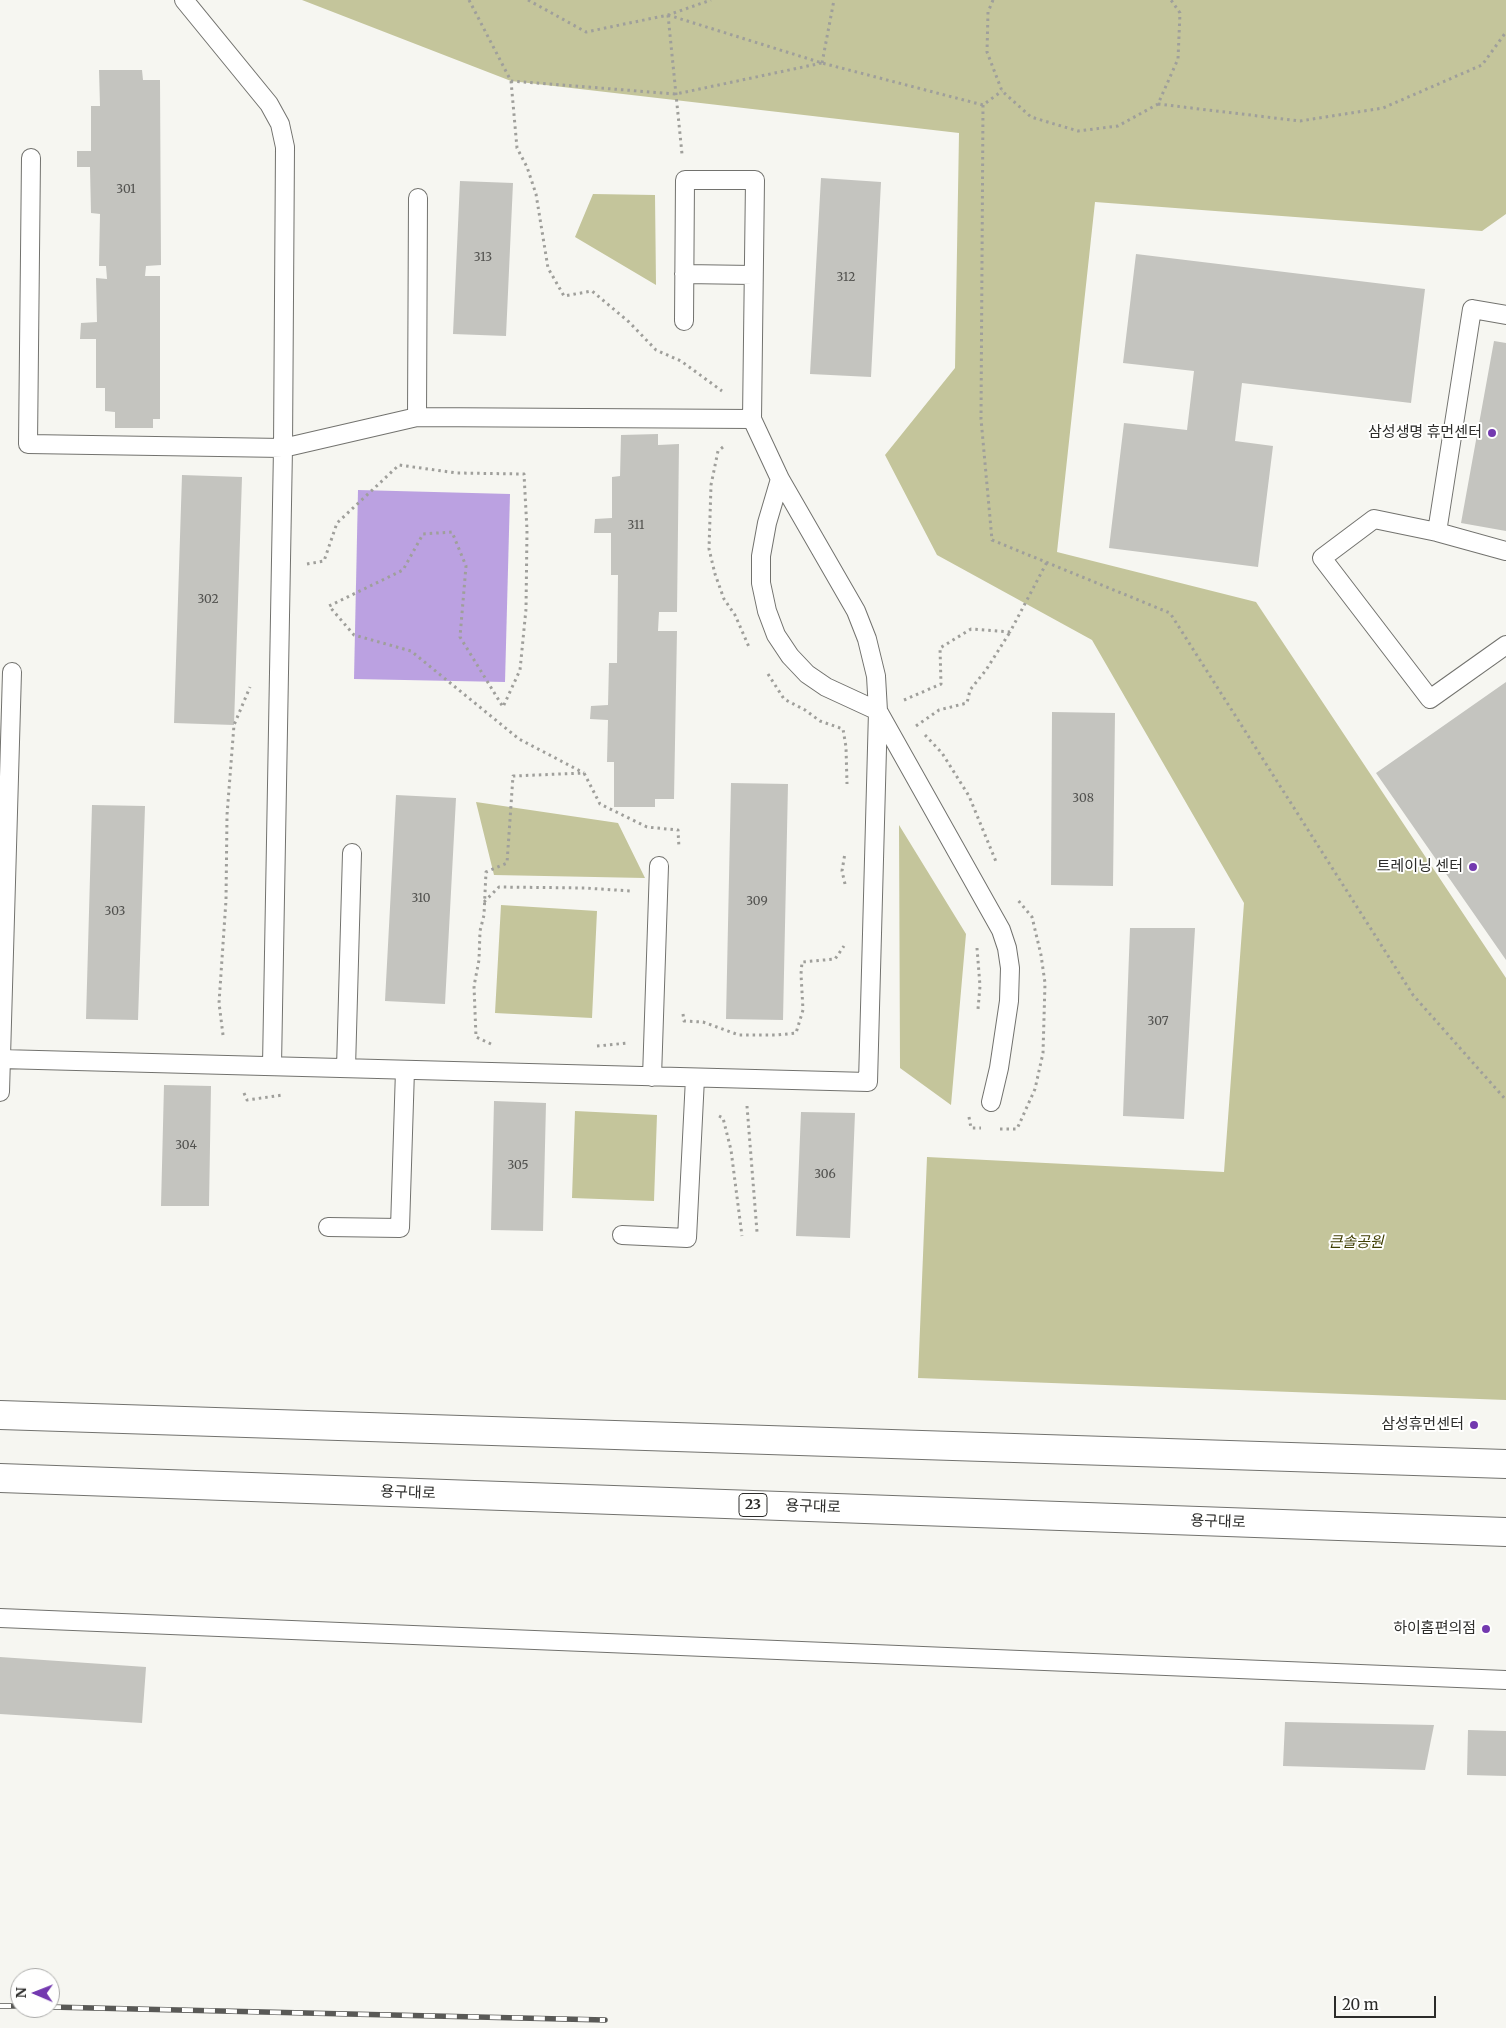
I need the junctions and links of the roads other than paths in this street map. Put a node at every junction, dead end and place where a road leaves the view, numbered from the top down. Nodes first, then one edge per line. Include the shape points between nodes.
1 (184, 0) edge
2 (32, 158) dead end
3 (418, 198) dead end
4 (684, 274) junction
5 (753, 275) junction
6 (1506, 315) edge
7 (684, 321) dead end
8 (417, 418) junction
9 (752, 419) junction
10 (283, 448) junction
11 (780, 479) junction
12 (1437, 532) junction
13 (1506, 551) edge
14 (1506, 645) edge
15 (12, 672) dead end
16 (6, 706) edge
17 (878, 711) junction
18 (352, 853) dead end
19 (660, 866) dead end
20 (1, 1059) edge
21 (272, 1065) junction
22 (346, 1068) junction
23 (405, 1070) junction
24 (652, 1077) junction
25 (695, 1078) junction
26 (0, 1092) edge
27 (991, 1102) dead end
28 (328, 1227) dead end
29 (622, 1236) dead end
30 (0, 1415) edge
31 (1506, 1464) edge
32 (0, 1478) edge
33 (1506, 1532) edge
34 (0, 1618) edge
35 (1506, 1680) edge

1 - 10 lane via 269,104 280,124 285,147
2 - 10 lane via 28,444
3 - 8 lane
4 - 5 lane
4 - 5 lane via 685,180 755,180
4 - 7 lane
5 - 9 lane
6 - 12 lane via 1472,309
8 - 9 lane
8 - 10 lane
9 - 11 lane
10 - 21 lane
11 - 17 lane via 856,611 876,676
11 - 17 lane via 767,523 760,583 776,635 807,674
12 - 13 lane
12 - 14 lane via 1374,519 1322,558 1430,699
15 - 16 lane
16 - 20 lane
17 - 25 lane via 868,1082
17 - 27 lane via 1007,948 1009,1001
18 - 22 lane
19 - 24 lane
20 - 21 lane
20 - 26 lane
21 - 22 lane
22 - 23 lane
23 - 24 lane
23 - 28 lane via 400,1228
24 - 25 lane
25 - 29 lane via 687,1238
30 - 31 main road
32 - 33 main road, 용구대로 / 23
34 - 35 lane

